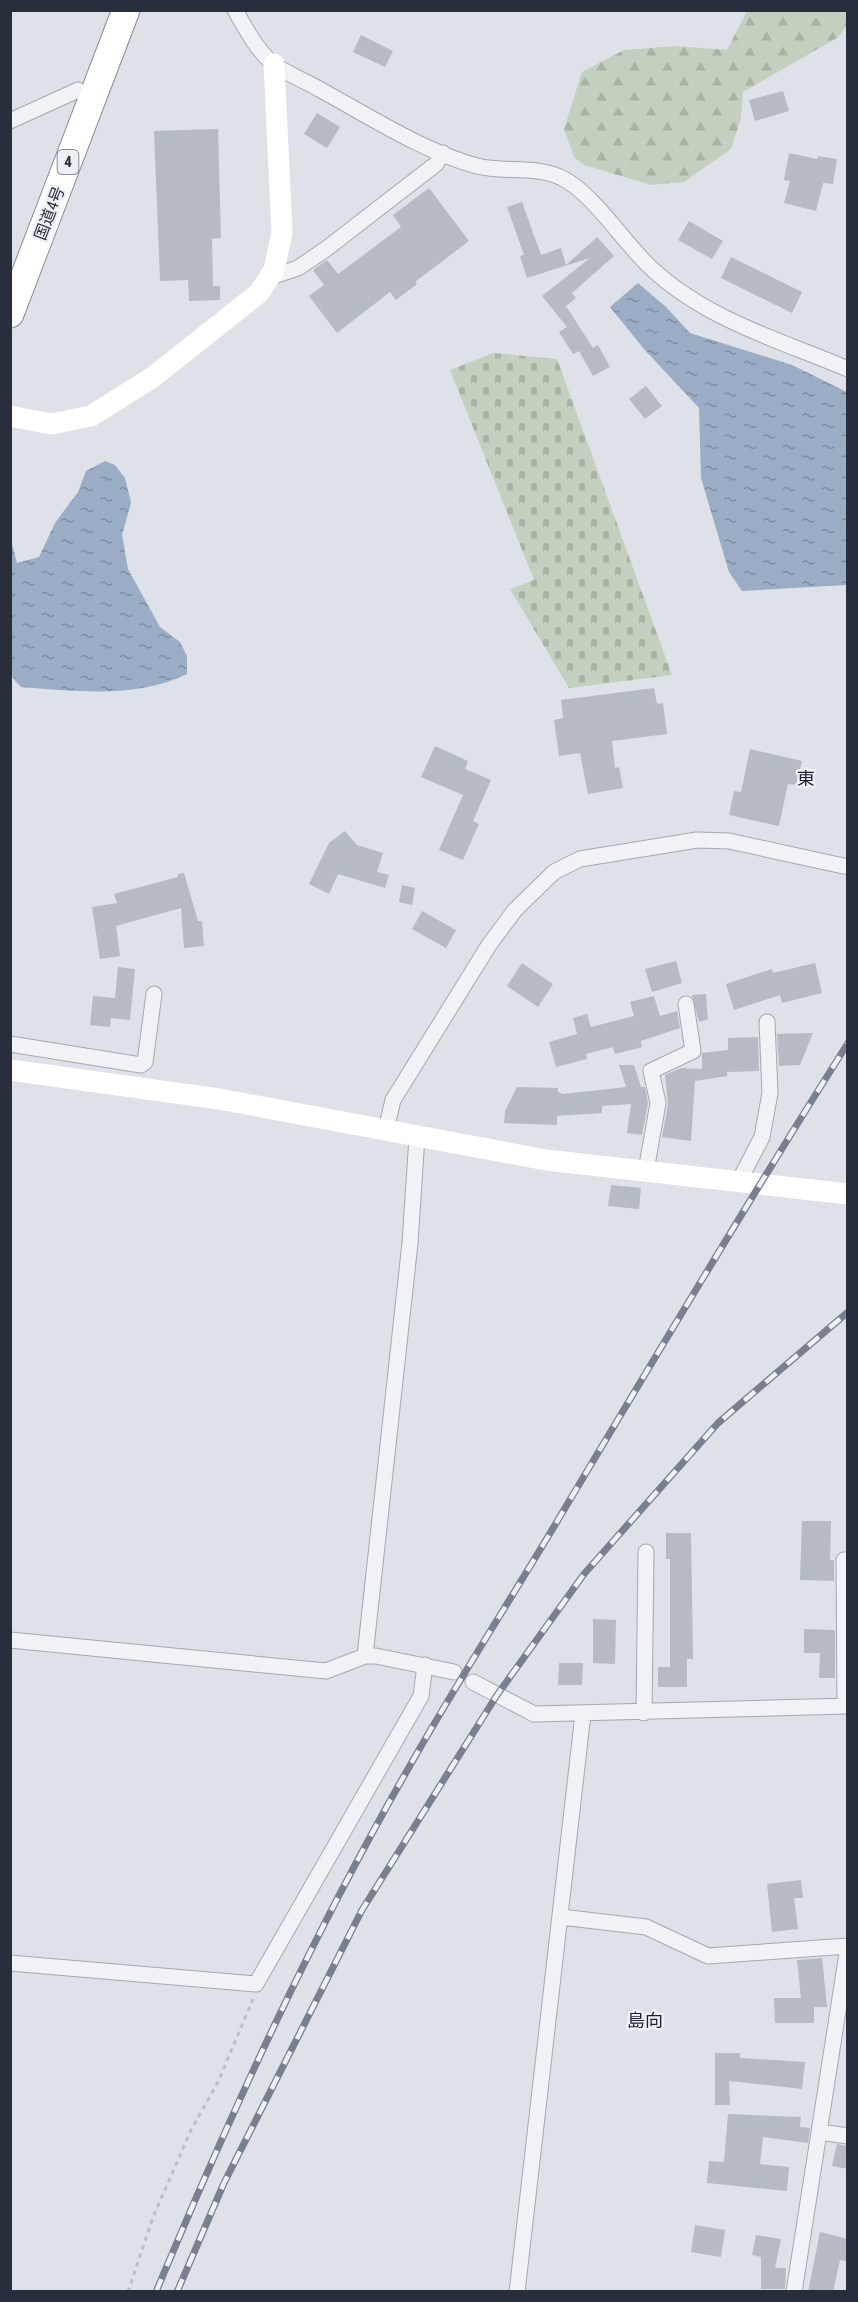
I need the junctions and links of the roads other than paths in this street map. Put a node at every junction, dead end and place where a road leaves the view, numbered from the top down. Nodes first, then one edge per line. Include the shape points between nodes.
1 (106, 10) edge
2 (126, 10) edge
3 (235, 10) edge
4 (274, 64) junction
5 (78, 90) junction
6 (10, 121) edge
7 (443, 153) junction
8 (10, 263) edge
9 (271, 277) junction
10 (10, 314) edge
11 (848, 369) edge
12 (10, 416) edge
13 (848, 867) edge
14 (154, 994) dead end
15 (686, 1004) dead end
16 (767, 1022) dead end
17 (10, 1044) edge
18 (10, 1070) edge
19 (386, 1130) junction
20 (417, 1137) junction
21 (646, 1171) junction
22 (738, 1183) junction
23 (848, 1194) edge
24 (646, 1552) dead end
25 (848, 1560) edge
26 (10, 1640) edge
27 (365, 1656) junction
28 (425, 1665) junction
29 (454, 1672) dead end
30 (474, 1682) dead end
31 (846, 1706) edge
32 (644, 1713) junction
33 (583, 1714) junction
34 (561, 1917) junction
35 (848, 1946) edge
36 (10, 1963) edge
37 (820, 2132) junction
38 (848, 2136) edge
39 (517, 2292) edge
40 (794, 2292) edge

1 - 5 highway, 国道4号 / 4
2 - 10 highway, 国道4号 / 4
3 - 4 street via 257,47
4 - 7 street
4 - 9 street via 282,232
5 - 6 street
5 - 8 highway, 国道4号 / 4
7 - 9 street via 436,164 326,249 298,267
7 - 11 street via 484,168 540,171 563,178 584,194 651,268 690,299 728,320
9 - 12 street via 259,293 216,329 91,416 51,424
13 - 19 street via 729,841 698,840 580,859 554,872 515,910 489,945 393,1100
14 - 17 street via 145,1062 141,1065
15 - 21 street via 693,1051 651,1071 658,1103
16 - 22 street via 770,1093 762,1137
18 - 19 street via 219,1099
19 - 20 street
20 - 21 street via 546,1160
20 - 27 street via 410,1243
21 - 22 street
22 - 23 street
24 - 32 street
25 - 31 street via 844,1560
26 - 27 street via 326,1671
27 - 28 street
28 - 29 street
28 - 36 street via 421,1696 256,1984
30 - 33 street via 534,1714
31 - 32 street
32 - 33 street
33 - 34 street
34 - 35 street via 646,1927 708,1956
34 - 39 street
35 - 37 street
37 - 38 street
37 - 40 street

